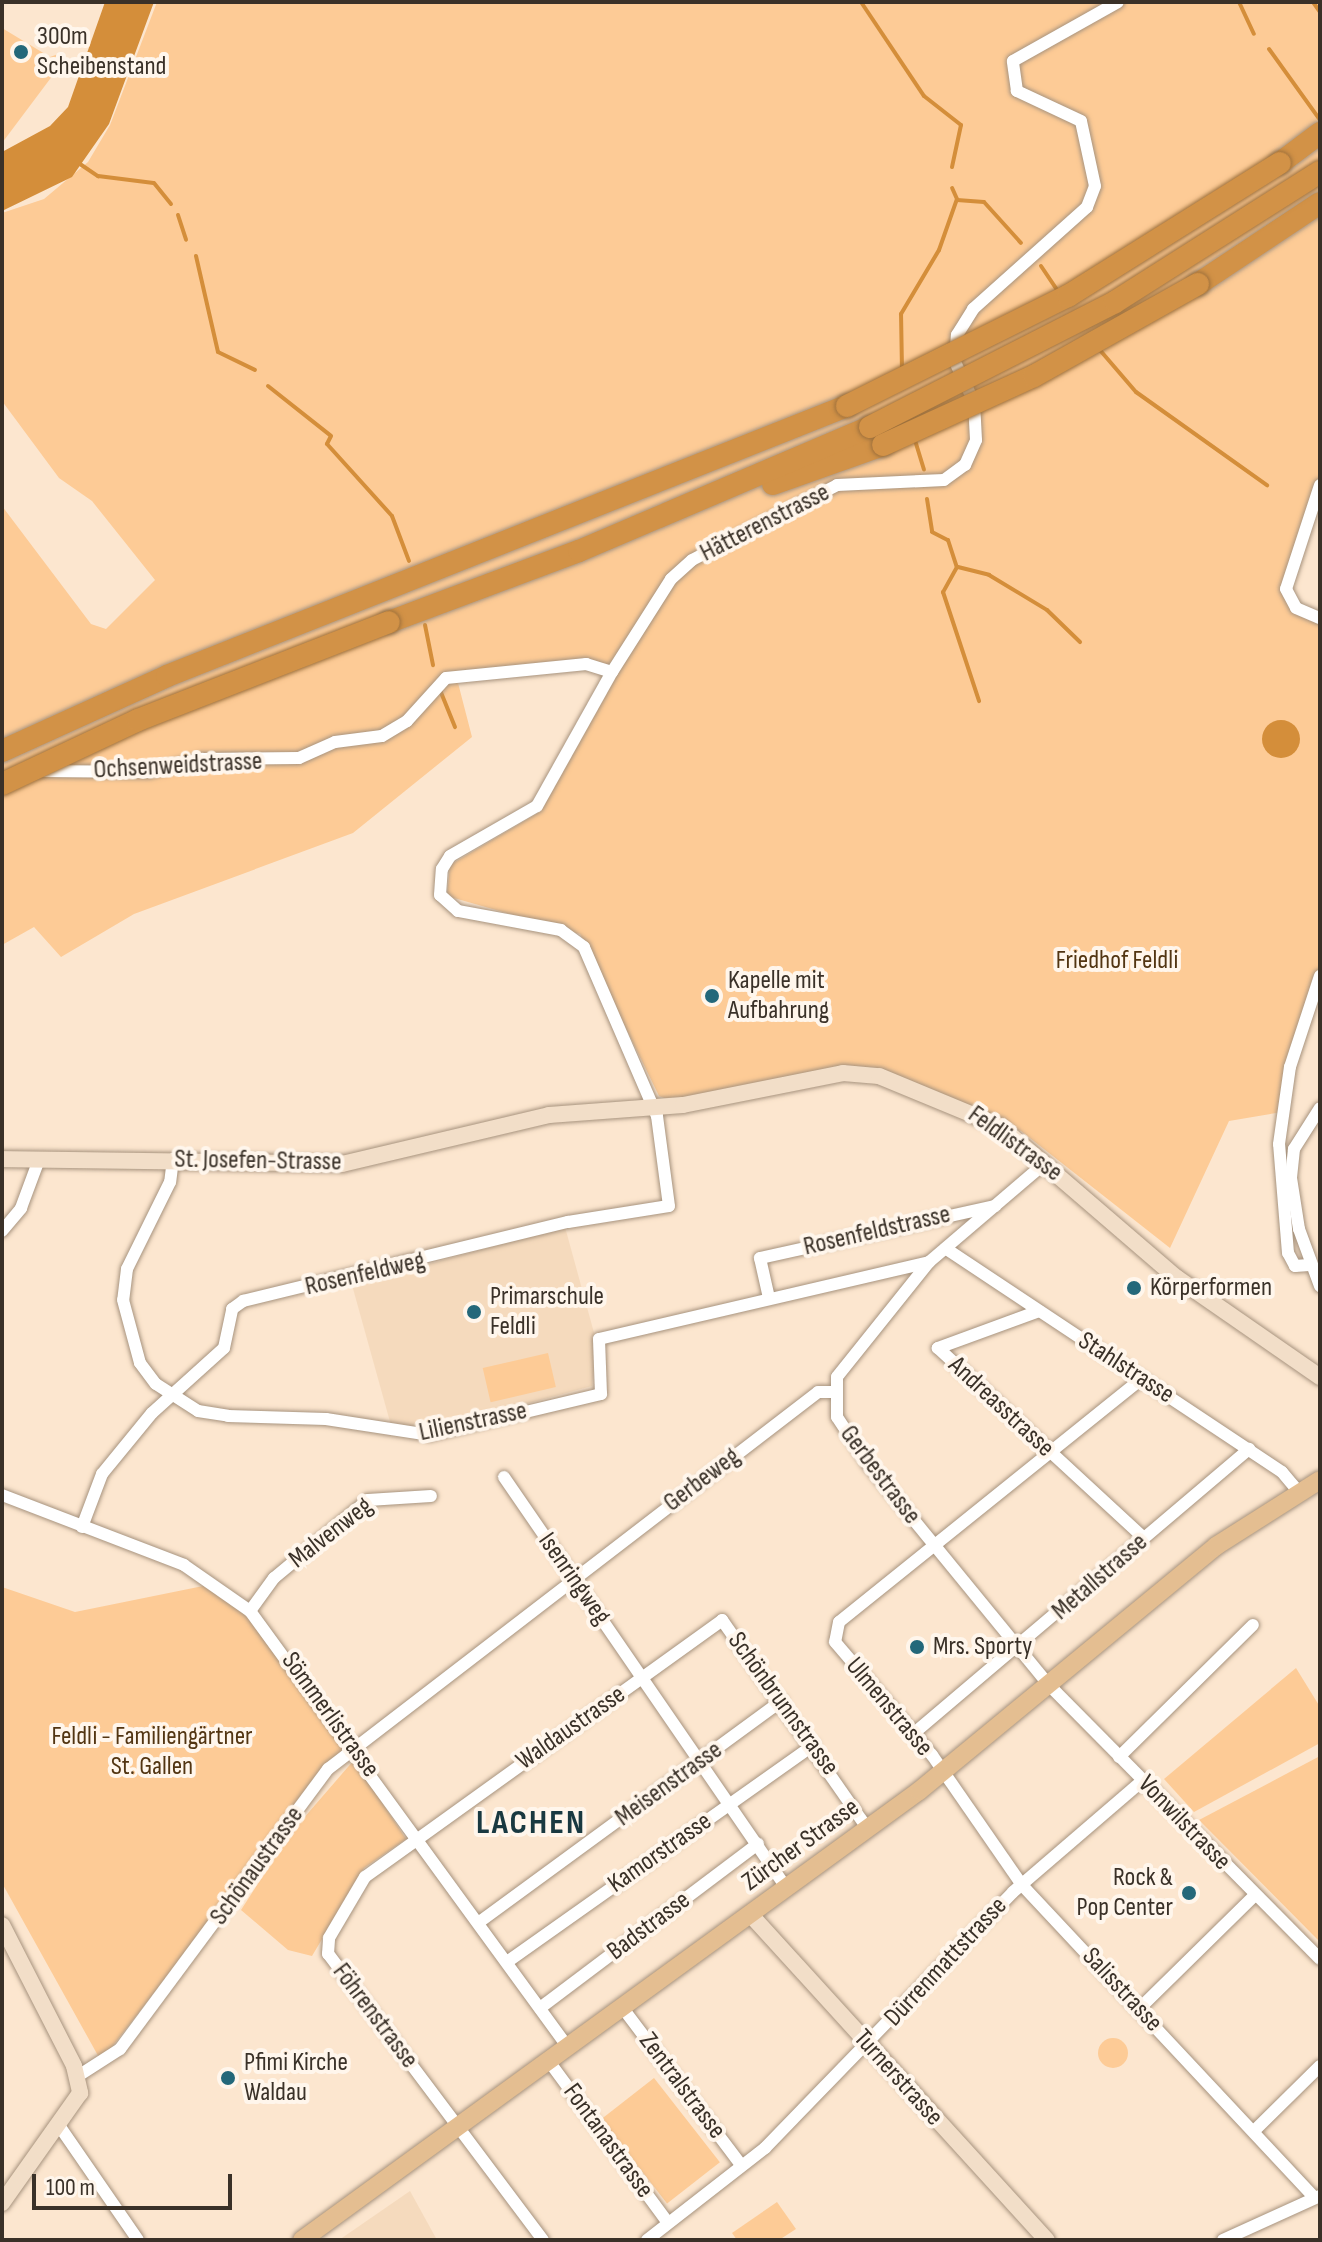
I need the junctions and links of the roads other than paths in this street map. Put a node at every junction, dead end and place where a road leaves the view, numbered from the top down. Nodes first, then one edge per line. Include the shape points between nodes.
1 (1118, 2) edge
2 (1320, 135) edge
3 (1320, 172) edge
4 (1320, 203) edge
5 (877, 436) junction
6 (1317, 490) edge
7 (1320, 618) edge
8 (612, 672) junction
9 (2, 751) edge
10 (2, 770) edge
11 (2, 784) edge
12 (1320, 976) edge
13 (653, 1108) junction
14 (1320, 1108) edge
15 (2, 1159) edge
16 (173, 1159) junction
17 (1045, 1163) junction
18 (37, 1165) junction
19 (995, 1206) junction
20 (2, 1231) edge
21 (948, 1250) junction
22 (929, 1262) junction
23 (1309, 1265) junction
24 (1320, 1286) edge
25 (769, 1298) junction
26 (1039, 1311) junction
27 (1320, 1377) edge
28 (1140, 1380) junction
29 (833, 1392) junction
30 (172, 1394) junction
31 (1249, 1449) junction
32 (1053, 1455) junction
33 (504, 1477) dead end
34 (1320, 1480) edge
35 (1299, 1492) junction
36 (2, 1495) edge
37 (431, 1496) dead end
38 (82, 1527) junction
39 (1144, 1538) junction
40 (934, 1545) junction
41 (574, 1578) junction
42 (250, 1611) junction
43 (722, 1620) joint
44 (1253, 1625) dead end
45 (1018, 1649) junction
46 (640, 1681) junction
47 (1049, 1685) junction
48 (781, 1701) junction
49 (913, 1734) junction
50 (813, 1745) junction
51 (354, 1747) junction
52 (1119, 1757) junction
53 (699, 1763) junction
54 (942, 1772) junction
55 (1141, 1782) junction
56 (729, 1804) junction
57 (868, 1829) junction
58 (419, 1836) junction
59 (758, 1844) junction
60 (1022, 1885) junction
61 (786, 1888) junction
62 (1255, 1895) junction
63 (750, 1914) junction
64 (478, 1923) junction
65 (2, 1925) edge
66 (1320, 1959) edge
67 (507, 1962) junction
68 (622, 2007) junction
69 (540, 2008) junction
70 (1139, 2009) junction
71 (869, 2044) junction
72 (567, 2046) junction
73 (548, 2060) junction
74 (1320, 2066) edge
75 (78, 2076) junction
76 (459, 2125) junction
77 (60, 2127) junction
78 (1255, 2130) junction
79 (741, 2165) junction
80 (1317, 2197) edge
81 (2, 2203) edge
82 (668, 2223) junction
83 (131, 2238) edge
84 (302, 2240) edge
85 (543, 2240) edge
86 (647, 2240) edge
87 (1047, 2240) edge
88 (1223, 2240) edge

1 - 8 street, Hätterenstrasse via 1013,61 1017,91 1081,121 1095,186 1087,207 973,309 957,335 955,362 974,402 976,427 965,465 944,480 837,485 713,545 671,579
2 - 9 highway, bridge via 1068,296 847,406 167,676
3 - 5 highway, bridge via 1115,302
4 - 5 highway, bridge via 1116,333
5 - 11 highway, bridge via 138,720
6 - 7 street via 1286,589 1296,608
8 - 10 street, Ochsenweidstrasse via 586,664 446,678 407,721 382,736 335,742 299,758 202,759 149,772
8 - 13 street, Hätterenstrasse via 537,806 450,856 439,886 458,911 574,936
12 - 23 street via 1290,1067 1279,1144 1288,1253 1295,1266
13 - 16 street, St. Josefen-Strasse via 549,1115 342,1164
13 - 17 street, Feldlistrasse via 826,1075 870,1074 984,1116
13 - 30 street, Rosenfeldweg via 669,1206 568,1222 243,1301 232,1309 224,1348
14 - 23 street via 1292,1162
15 - 18 street, St. Josefen-Strasse
16 - 18 street, St. Josefen-Strasse
16 - 30 street, Lilienstrasse via 170,1182 127,1269 123,1300 140,1363
17 - 19 street, Gerbestrasse
17 - 27 street, Feldlistrasse via 1177,1278
18 - 20 street via 21,1208
19 - 21 street, Gerbestrasse
19 - 25 street, Rosenfeldstrasse via 760,1258
21 - 22 street, Gerbestrasse
21 - 26 street, Stahlstrasse
22 - 25 street, Lilienstrasse
22 - 29 street, Gerbestrasse via 837,1377
23 - 24 street
25 - 30 street, Lilienstrasse via 599,1339 601,1394 429,1435 326,1419 228,1416 198,1411
26 - 28 street, Stahlstrasse
26 - 32 street, Andreasstrasse via 938,1348
28 - 31 street, Stahlstrasse
28 - 32 street
29 - 40 street, Gerbestrasse via 847,1437
29 - 41 street, Gerbeweg via 818,1392
30 - 38 street, Rosenfeldweg via 102,1474
31 - 35 street, Stahlstrasse
31 - 39 street, Metallstrasse
32 - 39 street, Andreasstrasse
32 - 40 street
33 - 41 street, Isenringweg
34 - 35 main road, Zürcher Strasse
35 - 47 main road, Zürcher Strasse via 1216,1546
36 - 38 street, Sömmerlistrasse
37 - 42 street, Malvenweg via 368,1500 274,1578
38 - 42 street, Sömmerlistrasse via 184,1565
39 - 45 street, Metallstrasse
40 - 45 street, Gerbestrasse
40 - 49 street, Ulmenstrasse via 833,1631 841,1650
41 - 46 street, Isenringweg
41 - 51 street, Schönaustrasse
42 - 51 street, Sömmerlistrasse
43 - 46 street, Waldaustrasse
43 - 48 street, Schönbrunnstrasse
44 - 52 street
45 - 47 street, Gerbestrasse
45 - 49 street, Metallstrasse
46 - 53 street, Isenringweg
46 - 58 street, Waldaustrasse
47 - 52 street, Vonwilstrasse
47 - 54 main road, Zürcher Strasse
48 - 50 street, Schönbrunnstrasse
48 - 53 street, Meisenstrasse
49 - 54 street, Ulmenstrasse
50 - 56 street, Kamorstrasse
50 - 57 street, Schönbrunnstrasse
51 - 58 street, Sömmerlistrasse
51 - 75 street, Schönaustrasse via 299,1807 120,2049
52 - 55 street, Vonwilstrasse
53 - 56 street, Isenringweg
53 - 64 street, Meisenstrasse
54 - 57 main road, Zürcher Strasse
54 - 60 street, Salisstrasse
55 - 60 street, Dürrenmattstrasse
55 - 62 street, Vonwilstrasse
56 - 59 street, Isenringweg
56 - 67 street, Kamorstrasse
57 - 61 main road, Zürcher Strasse
58 - 64 street, Sömmerlistrasse
58 - 76 street, Föhrenstrasse via 365,1877 329,1938 328,1954
59 - 61 street, Isenringweg
59 - 69 street, Badstrasse
60 - 70 street, Salisstrasse
60 - 71 street, Dürrenmattstrasse
61 - 63 main road, Zürcher Strasse
62 - 66 street, Vonwilstrasse
62 - 70 street
63 - 68 main road, Zürcher Strasse
63 - 71 street, Turnerstrasse
64 - 67 street, Sömmerlistrasse
65 - 75 street
67 - 69 street, Sömmerlistrasse
68 - 72 main road, Zürcher Strasse
68 - 79 street, Zentralstrasse
69 - 72 street, Sömmerlistrasse
70 - 78 street, Salisstrasse
71 - 79 street, Dürrenmattstrasse
71 - 87 street, Turnerstrasse
72 - 73 main road, Zürcher Strasse
73 - 76 main road, Zürcher Strasse
73 - 82 street, Fontanastrasse
74 - 78 street
75 - 77 street via 80,2093
76 - 84 main road, Zürcher Strasse
76 - 85 street, Föhrenstrasse
77 - 81 street
77 - 83 street
78 - 80 street, Salisstrasse
79 - 82 street, Dürrenmattstrasse
80 - 88 street
82 - 86 street, Dürrenmattstrasse

